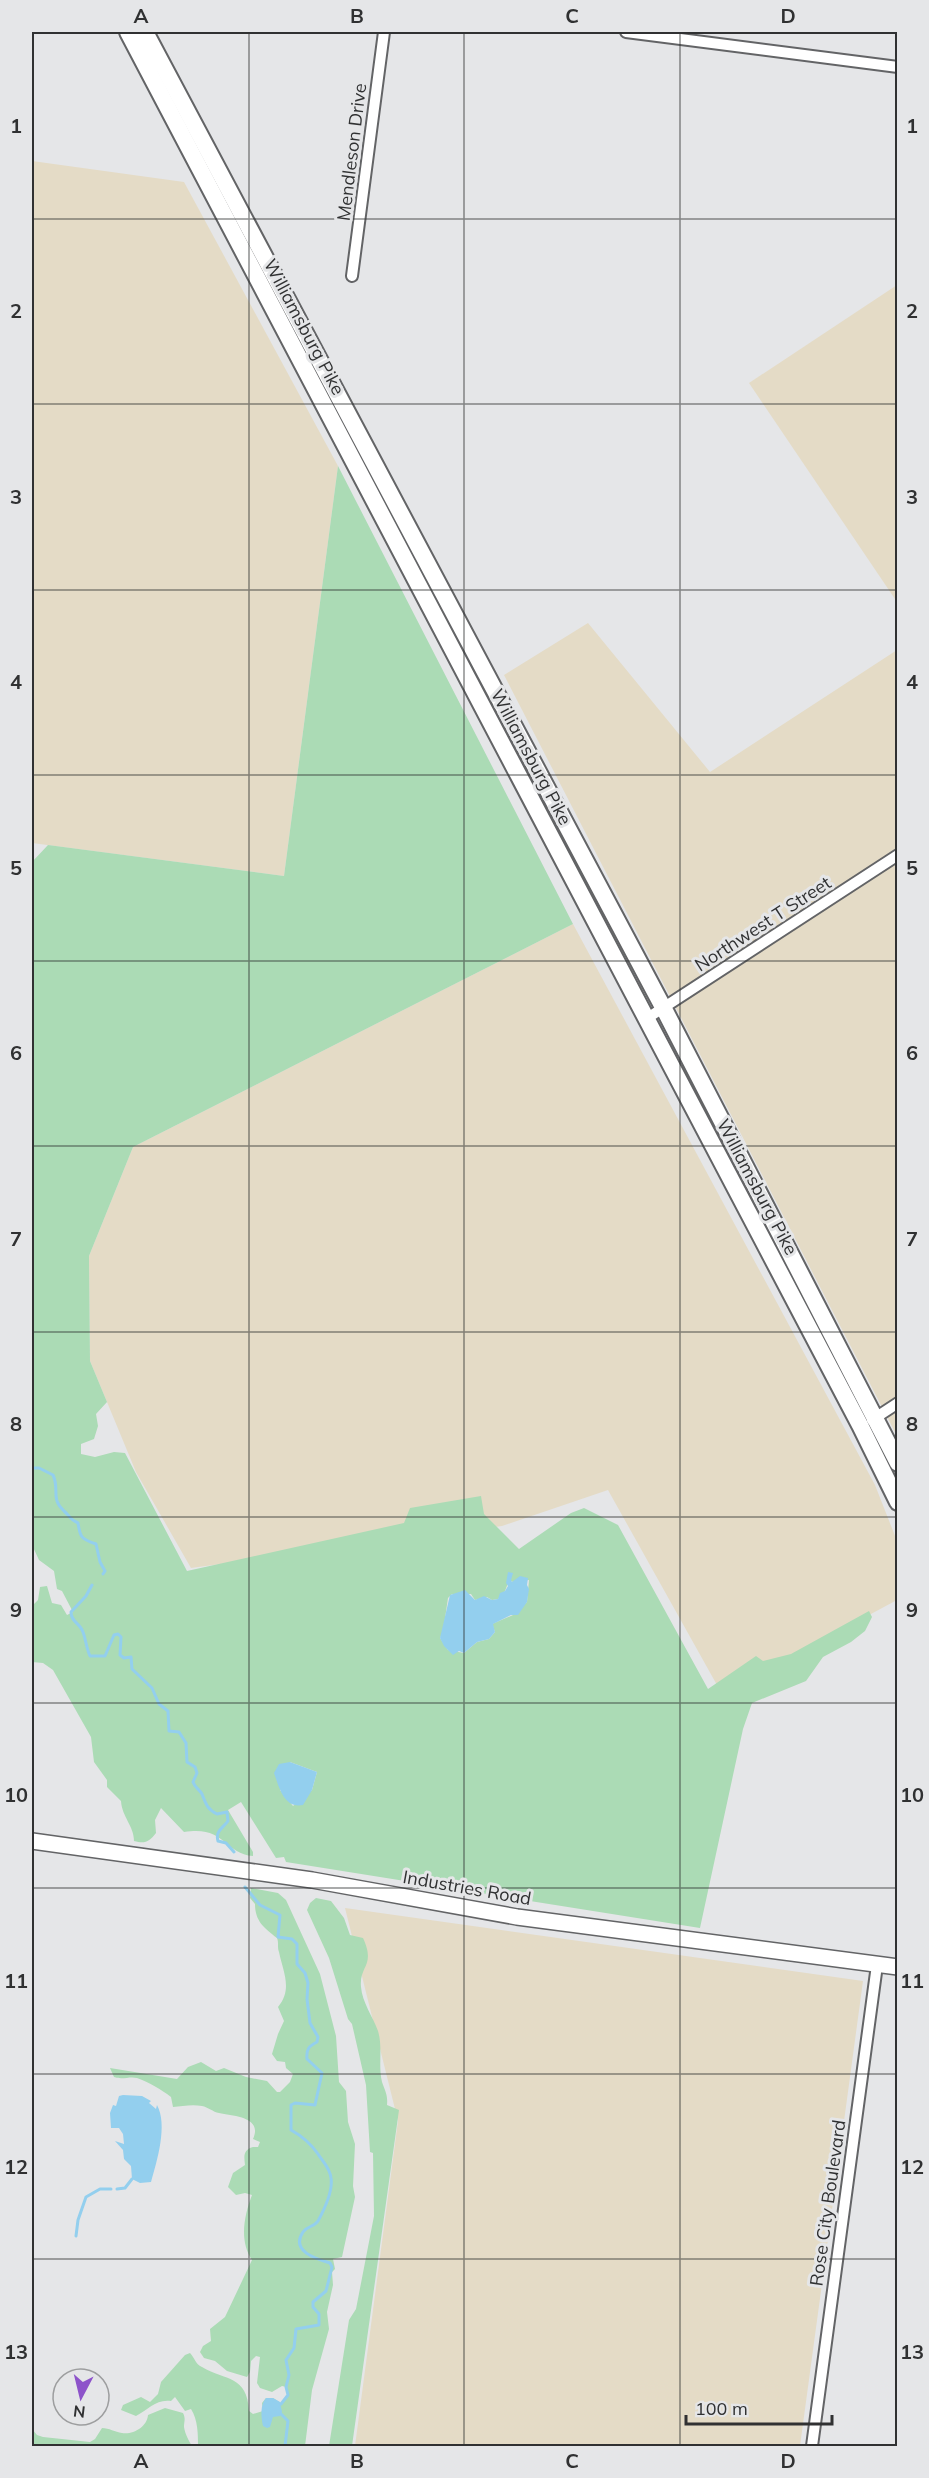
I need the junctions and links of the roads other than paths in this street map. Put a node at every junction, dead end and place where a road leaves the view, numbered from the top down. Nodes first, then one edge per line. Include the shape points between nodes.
1 (128, 32) edge
2 (145, 32) edge
3 (384, 32) edge
4 (627, 32) edge
5 (897, 67) edge
6 (352, 276) dead end
7 (897, 855) edge
8 (664, 1009) junction
9 (646, 1019) junction
10 (897, 1403) edge
11 (868, 1421) junction
12 (897, 1463) edge
13 (897, 1502) edge
14 (32, 1841) edge
15 (877, 1965) junction
16 (897, 1966) edge
17 (812, 2446) edge

1 - 9 main road, Williamsburg Pike
2 - 8 main road, Williamsburg Pike
3 - 6 street, Mendleson Drive
4 - 5 street
7 - 8 street, Northwest T Street
8 - 9 street, Northwest T Street
8 - 11 main road, Williamsburg Pike
9 - 11 main road, Williamsburg Pike
10 - 11 street
11 - 12 main road, Williamsburg Pike
11 - 13 main road, Williamsburg Pike
14 - 15 street, Industries Road via 312,1880 487,1913
15 - 16 street, Industries Road
15 - 17 street, Rose City Boulevard

